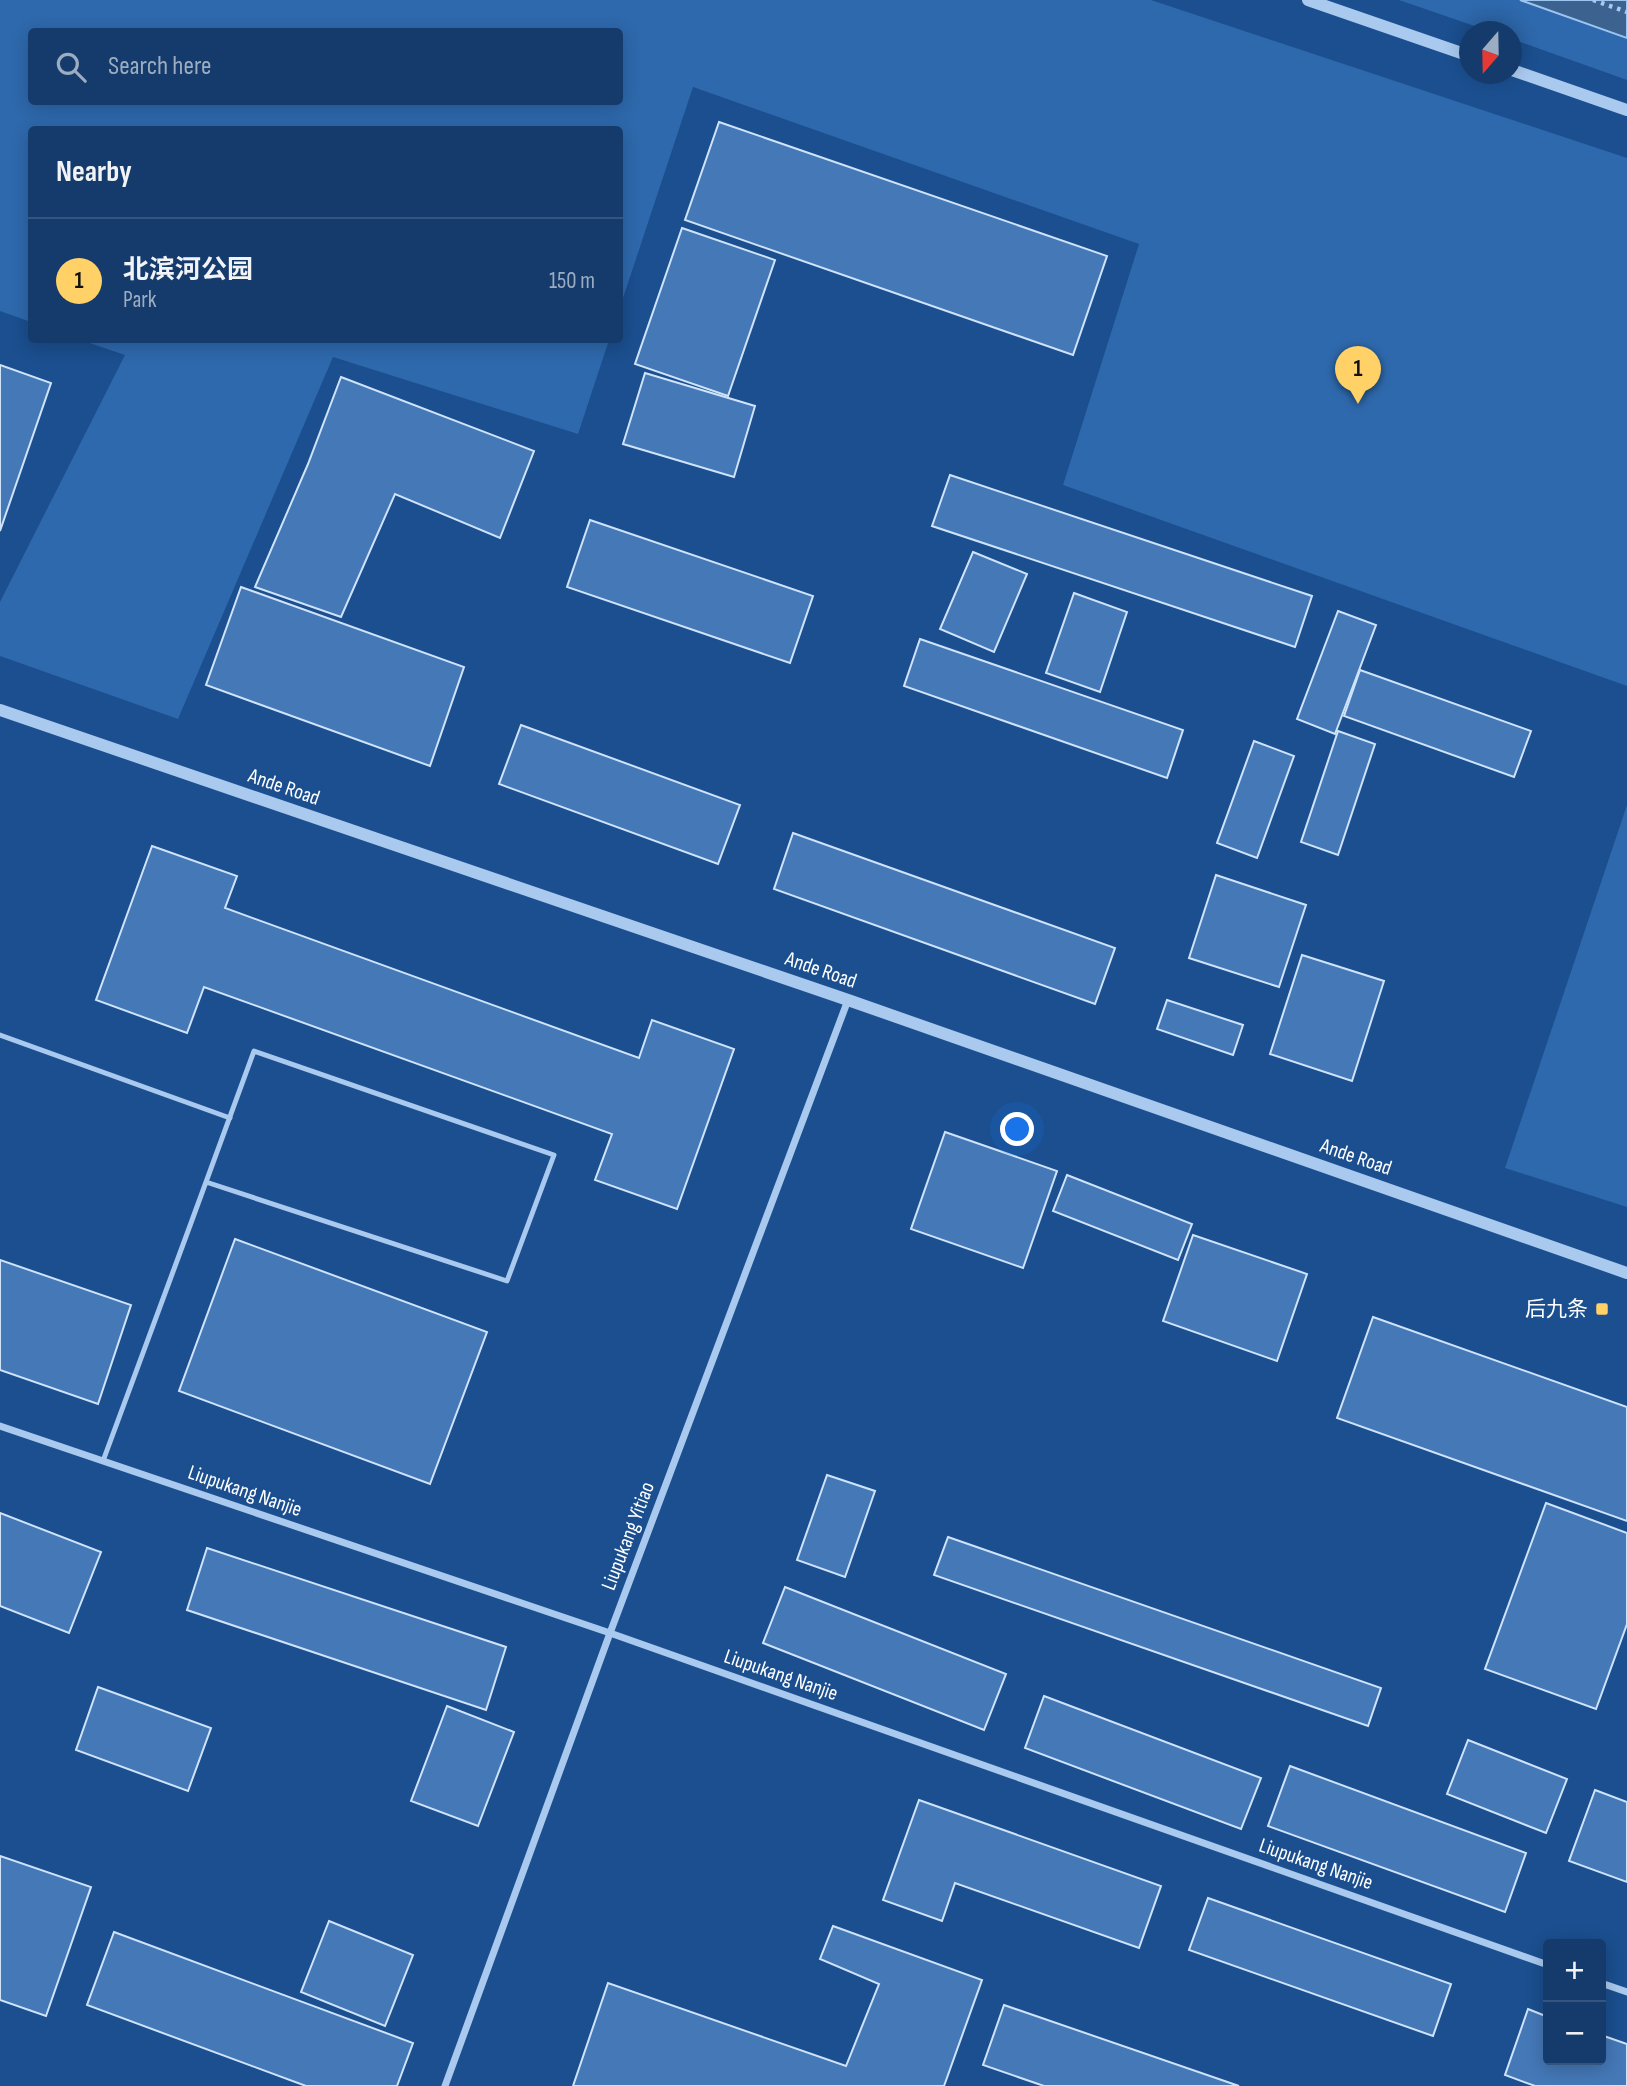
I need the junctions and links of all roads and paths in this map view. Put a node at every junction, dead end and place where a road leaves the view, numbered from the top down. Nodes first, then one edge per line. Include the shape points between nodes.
1 (1308, 0) edge
2 (1593, 0) edge
3 (1627, 12) edge
4 (1459, 53) edge
5 (1522, 74) edge
6 (1627, 110) edge
7 (0, 710) edge
8 (848, 1000) junction
9 (0, 1035) edge
10 (230, 1118) junction
11 (206, 1182) junction
12 (1627, 1273) edge
13 (0, 1426) edge
14 (103, 1461) junction
15 (610, 1633) junction
16 (1543, 1963) edge
17 (1606, 1985) edge
18 (1627, 1993) edge
19 (445, 2086) edge

1 - 4 street
2 - 3 path
5 - 6 street
7 - 8 street, Ande Road
8 - 12 street, Ande Road
8 - 15 street, Liupukang Yitiao
9 - 10 lane
10 - 11 lane
10 - 11 lane via 254,1051 554,1155 507,1281
11 - 14 lane
13 - 14 street, Liupukang Nanjie
14 - 15 street, Liupukang Nanjie
15 - 16 street, Liupukang Nanjie
15 - 19 street, Liupukang Yitiao
17 - 18 street

